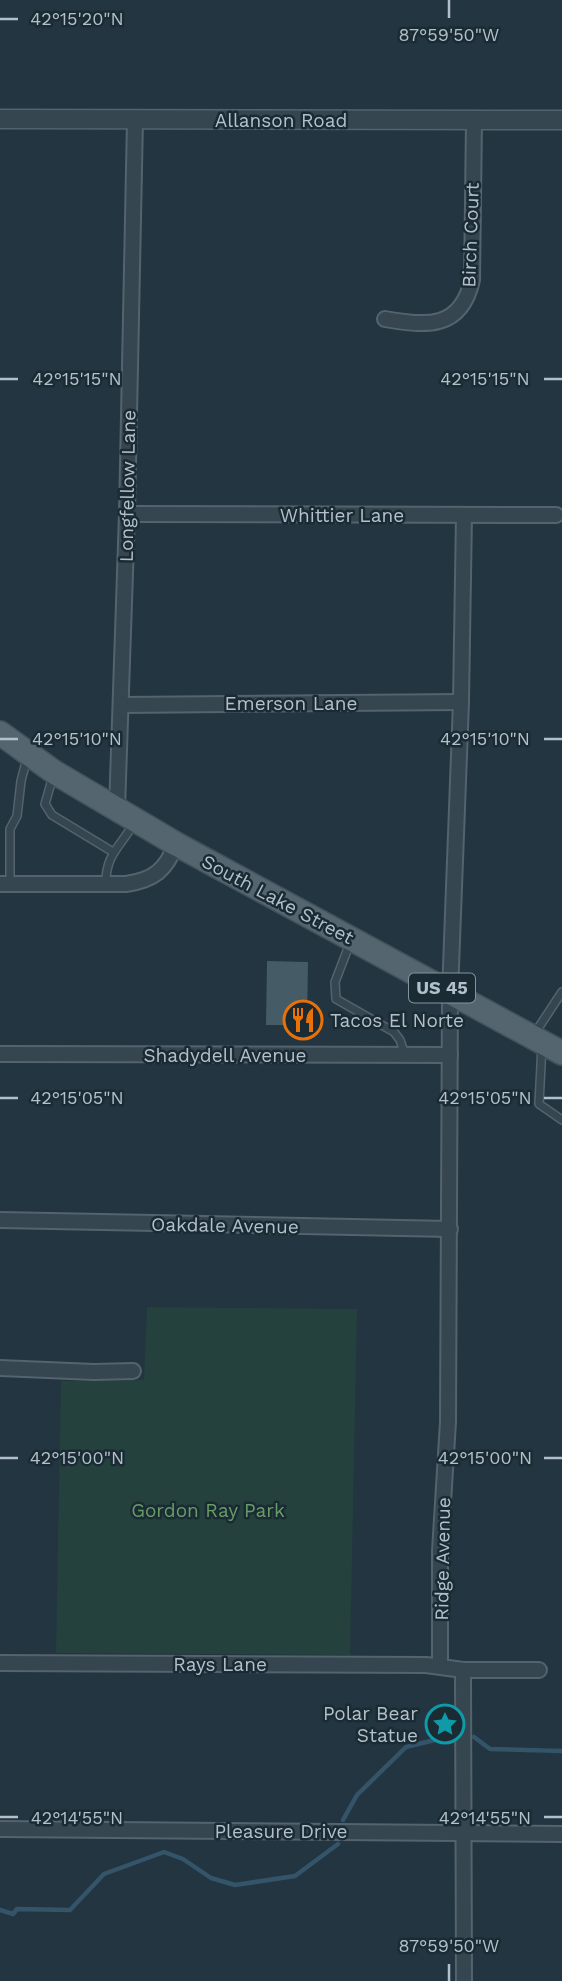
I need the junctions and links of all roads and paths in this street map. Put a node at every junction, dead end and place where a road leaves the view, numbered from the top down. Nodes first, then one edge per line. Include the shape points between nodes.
1 (0, 119) edge
2 (135, 120) junction
3 (474, 120) junction
4 (562, 120) edge
5 (385, 319) dead end
6 (127, 514) junction
7 (464, 515) junction
8 (556, 515) dead end
9 (461, 702) junction
10 (121, 705) junction
11 (0, 733) edge
12 (29, 754) junction
13 (54, 772) junction
14 (126, 814) junction
15 (176, 844) junction
16 (113, 852) junction
17 (5, 884) edge
18 (106, 884) junction
19 (352, 939) junction
20 (562, 992) edge
21 (450, 993) junction
22 (537, 1039) junction
23 (562, 1053) edge
24 (0, 1054) edge
25 (405, 1055) junction
26 (450, 1055) junction
27 (562, 1120) edge
28 (0, 1220) edge
29 (450, 1229) junction
30 (0, 1368) edge
31 (133, 1371) dead end
32 (0, 1662) edge
33 (440, 1666) junction
34 (463, 1670) junction
35 (539, 1670) dead end
36 (0, 1829) edge
37 (465, 1832) junction
38 (562, 1834) edge
39 (464, 1981) edge

1 - 2 street, Allanson Road
2 - 3 street, Allanson Road
2 - 6 street, Longfellow Lane
3 - 4 street, Allanson Road
3 - 5 street, Birch Court via 469,294 455,313 440,323
6 - 7 street, Whittier Lane
6 - 10 street, Longfellow Lane
7 - 8 street, Whittier Lane
7 - 9 street, Ridge Avenue
9 - 10 street, Emerson Lane
9 - 21 street, Ridge Avenue
10 - 14 street, Longfellow Lane
11 - 12 main road, South Lake Street / US 45
12 - 13 main road, South Lake Street / US 45
12 - 17 lane via 17,816 10,829
13 - 14 main road, South Lake Street / US 45
13 - 16 lane via 45,804 52,815
14 - 15 main road, South Lake Street / US 45
14 - 16 lane via 124,841
15 - 18 street via 157,874 142,881
15 - 19 main road, South Lake Street / US 45
16 - 18 lane via 105,869
17 - 18 street
19 - 21 main road, South Lake Street / US 45
19 - 25 lane via 335,982 336,999 394,1032
20 - 22 lane
21 - 22 main road, South Lake Street / US 45
21 - 26 street, Ridge Avenue
22 - 23 main road, South Lake Street / US 45
22 - 27 lane via 539,1104
24 - 25 street, Shadydell Avenue
25 - 26 street, Shadydell Avenue
26 - 29 street, Ridge Avenue
28 - 29 street, Oakdale Avenue
29 - 33 street, Ridge Avenue
30 - 31 street
32 - 33 street, Rays Lane
33 - 34 street
34 - 35 street
34 - 37 street
36 - 37 street, Pleasure Drive
37 - 38 street, Pleasure Drive
37 - 39 street

